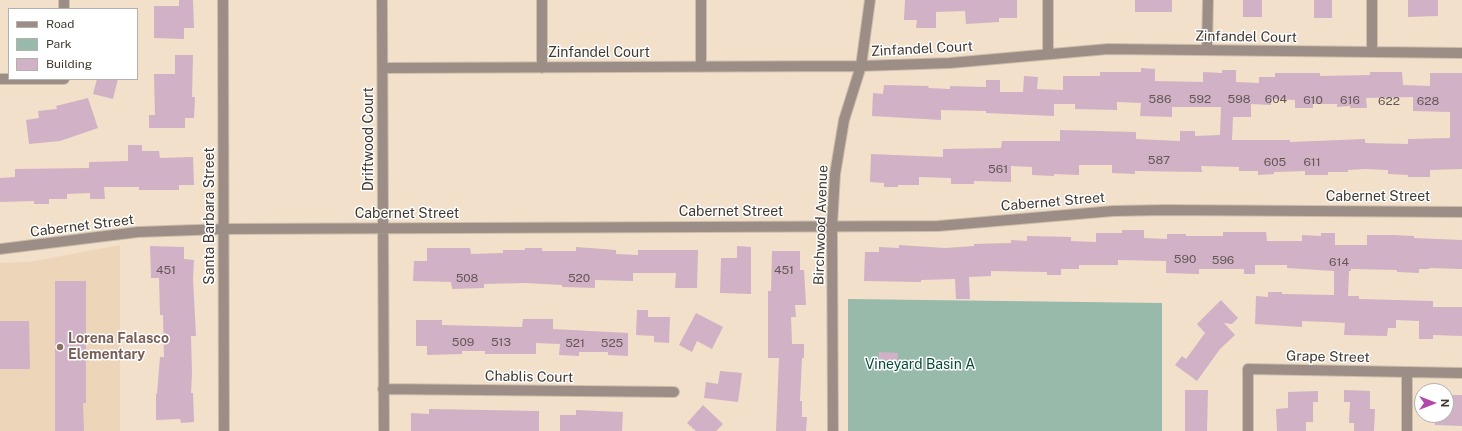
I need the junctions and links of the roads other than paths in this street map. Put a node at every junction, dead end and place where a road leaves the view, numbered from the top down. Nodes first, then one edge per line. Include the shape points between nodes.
1 (223, 0) edge
2 (382, 0) edge
3 (542, 0) edge
4 (700, 0) edge
5 (870, 0) edge
6 (1048, 0) edge
7 (1208, 0) edge
8 (1372, 0) edge
9 (1207, 50) junction
10 (1372, 52) junction
11 (1462, 53) edge
12 (1048, 54) junction
13 (861, 66) junction
14 (701, 67) junction
15 (382, 68) junction
16 (542, 68) junction
17 (1462, 212) edge
18 (832, 226) junction
19 (383, 228) junction
20 (224, 229) junction
21 (0, 249) edge
22 (1407, 372) junction
23 (1462, 373) edge
24 (383, 389) junction
25 (674, 392) dead end
26 (224, 431) edge
27 (384, 431) edge
28 (832, 431) edge
29 (1248, 431) edge
30 (1407, 431) edge

1 - 20 street, Santa Barbara Street
2 - 15 street, Driftwood Court
3 - 16 street
4 - 14 street
5 - 13 street, Birchwood Avenue
6 - 12 street
7 - 9 street
8 - 10 street
9 - 10 street, Zinfandel Court
9 - 12 street, Zinfandel Court via 1108,50
10 - 11 street, Zinfandel Court
12 - 13 street, Zinfandel Court via 950,63
13 - 14 street, Zinfandel Court
13 - 18 street, Birchwood Avenue via 844,120 835,174
14 - 16 street, Zinfandel Court
15 - 16 street, Zinfandel Court
15 - 19 street, Driftwood Court
17 - 18 street, Cabernet Street via 1113,211 938,226
18 - 19 street, Cabernet Street
18 - 28 street, Birchwood Avenue
19 - 20 street, Cabernet Street
19 - 24 street, Driftwood Court
20 - 21 street, Cabernet Street via 138,232
20 - 26 street, Santa Barbara Street
22 - 23 street, Grape Street
22 - 29 street, Grape Street via 1248,369
22 - 30 street
24 - 25 street, Chablis Court
24 - 27 street, Driftwood Court

